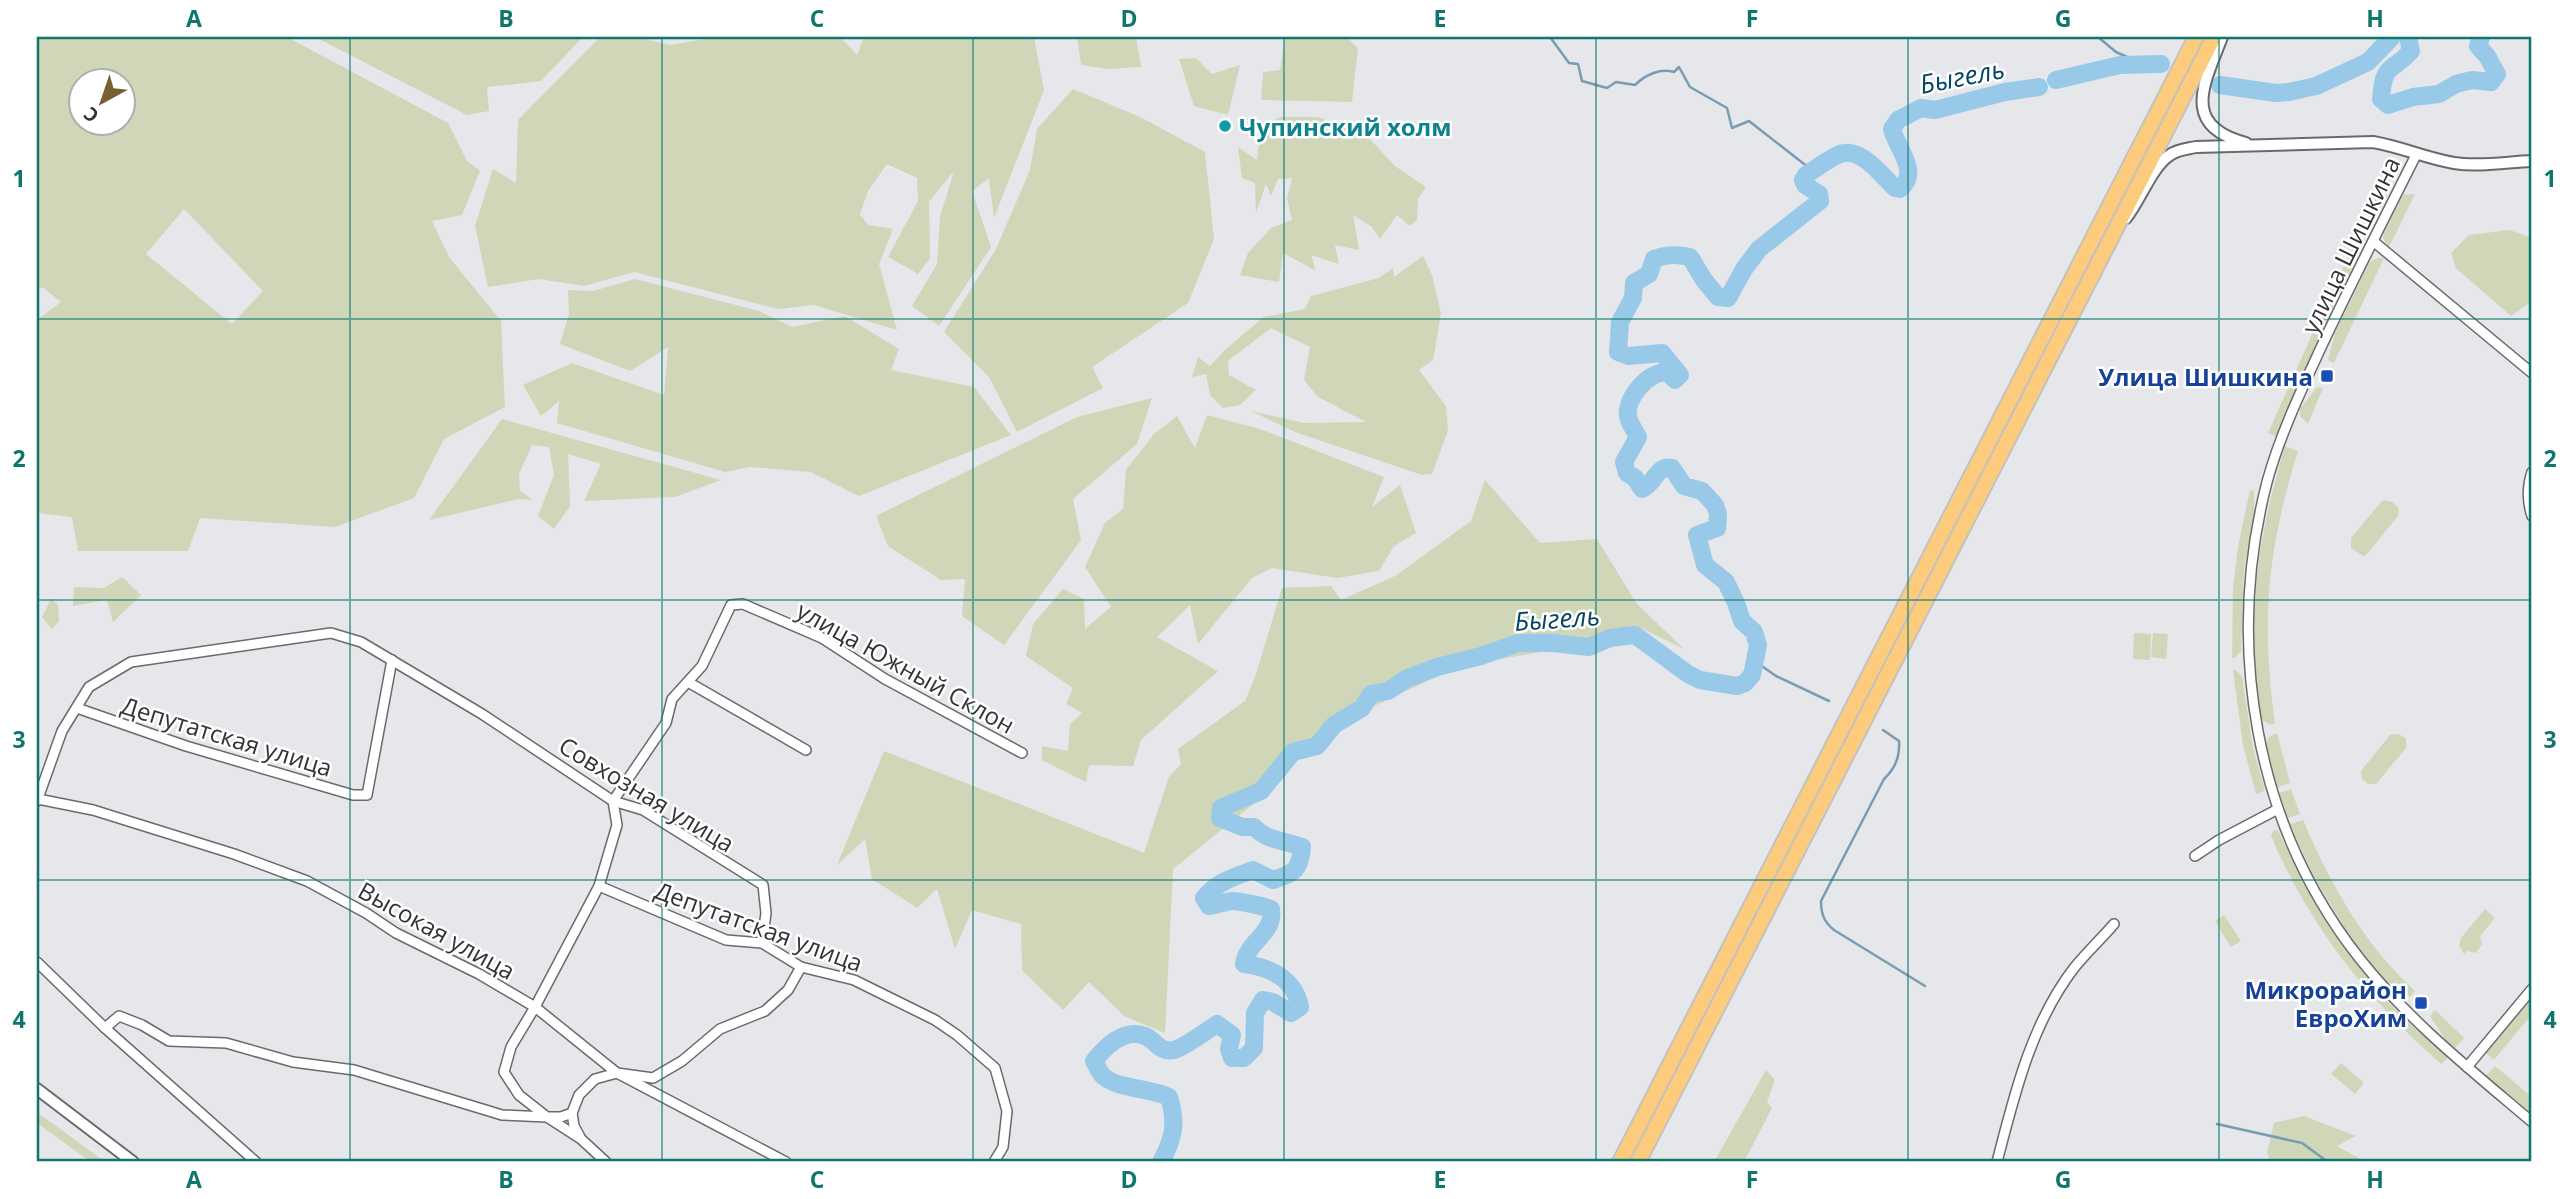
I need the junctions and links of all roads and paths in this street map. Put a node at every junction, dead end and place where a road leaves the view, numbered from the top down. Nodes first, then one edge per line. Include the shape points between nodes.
1 (2196, 37) edge
2 (2214, 37) edge
3 (2222, 37) edge
4 (2259, 146) junction
5 (2416, 155) junction
6 (2532, 161) edge
7 (2113, 235) junction
8 (2373, 241) junction
9 (2532, 373) edge
10 (2532, 472) edge
11 (2532, 516) edge
12 (392, 660) junction
13 (688, 682) junction
14 (77, 708) junction
15 (806, 750) dead end
16 (1022, 753) dead end
17 (37, 800) edge
18 (613, 801) junction
19 (2278, 809) junction
20 (2195, 856) dead end
21 (599, 886) junction
22 (2114, 924) dead end
23 (762, 943) junction
24 (37, 961) edge
25 (801, 967) junction
26 (2532, 989) edge
27 (535, 1007) junction
28 (105, 1028) junction
29 (2467, 1067) junction
30 (617, 1073) junction
31 (37, 1089) edge
32 (572, 1113) junction
33 (547, 1117) junction
34 (2532, 1122) edge
35 (581, 1139) junction
36 (133, 1162) edge
37 (256, 1162) edge
38 (606, 1162) edge
39 (786, 1162) edge
40 (994, 1162) edge
41 (1620, 1162) edge
42 (1638, 1162) edge
43 (1997, 1162) edge

1 - 41 highway
2 - 7 highway
3 - 4 street via 2202,87 2202,107 2217,131
4 - 5 street via 2374,142
4 - 7 street via 2196,147 2169,155
5 - 6 street via 2458,164
5 - 8 street, улица Шишкина
7 - 42 highway
8 - 9 street
8 - 19 street, улица Шишкина via 2288,419 2267,481 2255,543 2248,662 2253,710
10 - 11 street via 2528,484
12 - 14 street, Совхозная улица via 362,642 331,634 131,662 89,687
12 - 14 street, Депутатская улица via 367,796 186,746
12 - 18 street, Совхозная улица
13 - 15 street
13 - 16 street, улица Южный Склон via 702,666 731,605 743,604 822,638 885,679
13 - 18 street via 672,699 666,723
14 - 17 street, Совхозная улица via 62,731
17 - 27 street, Высокая улица via 93,810 307,881
18 - 21 street via 617,825
18 - 23 street, Совхозная улица via 643,810 763,885
19 - 20 street
19 - 29 street, улица Шишкина via 2296,855 2359,958
21 - 23 street, Депутатская улица via 726,940
21 - 27 street
22 - 43 street via 2074,969 2050,1009 2014,1095
23 - 25 street, Депутатская улица
24 - 28 street
25 - 30 street via 788,990 765,1011 720,1029 653,1078
25 - 40 street, Депутатская улица via 854,980 935,1020 995,1068 1007,1111 1003,1147
26 - 29 street
27 - 30 street, Высокая улица
27 - 33 street via 511,1048 504,1072 519,1095
28 - 33 street via 119,1016 169,1041 226,1043 293,1062 354,1069 502,1115
28 - 37 street
29 - 34 street, улица Шишкина
30 - 32 street via 595,1079 579,1094
30 - 39 street, Высокая улица
31 - 36 street
32 - 33 street
32 - 35 street
33 - 35 street
35 - 38 street

